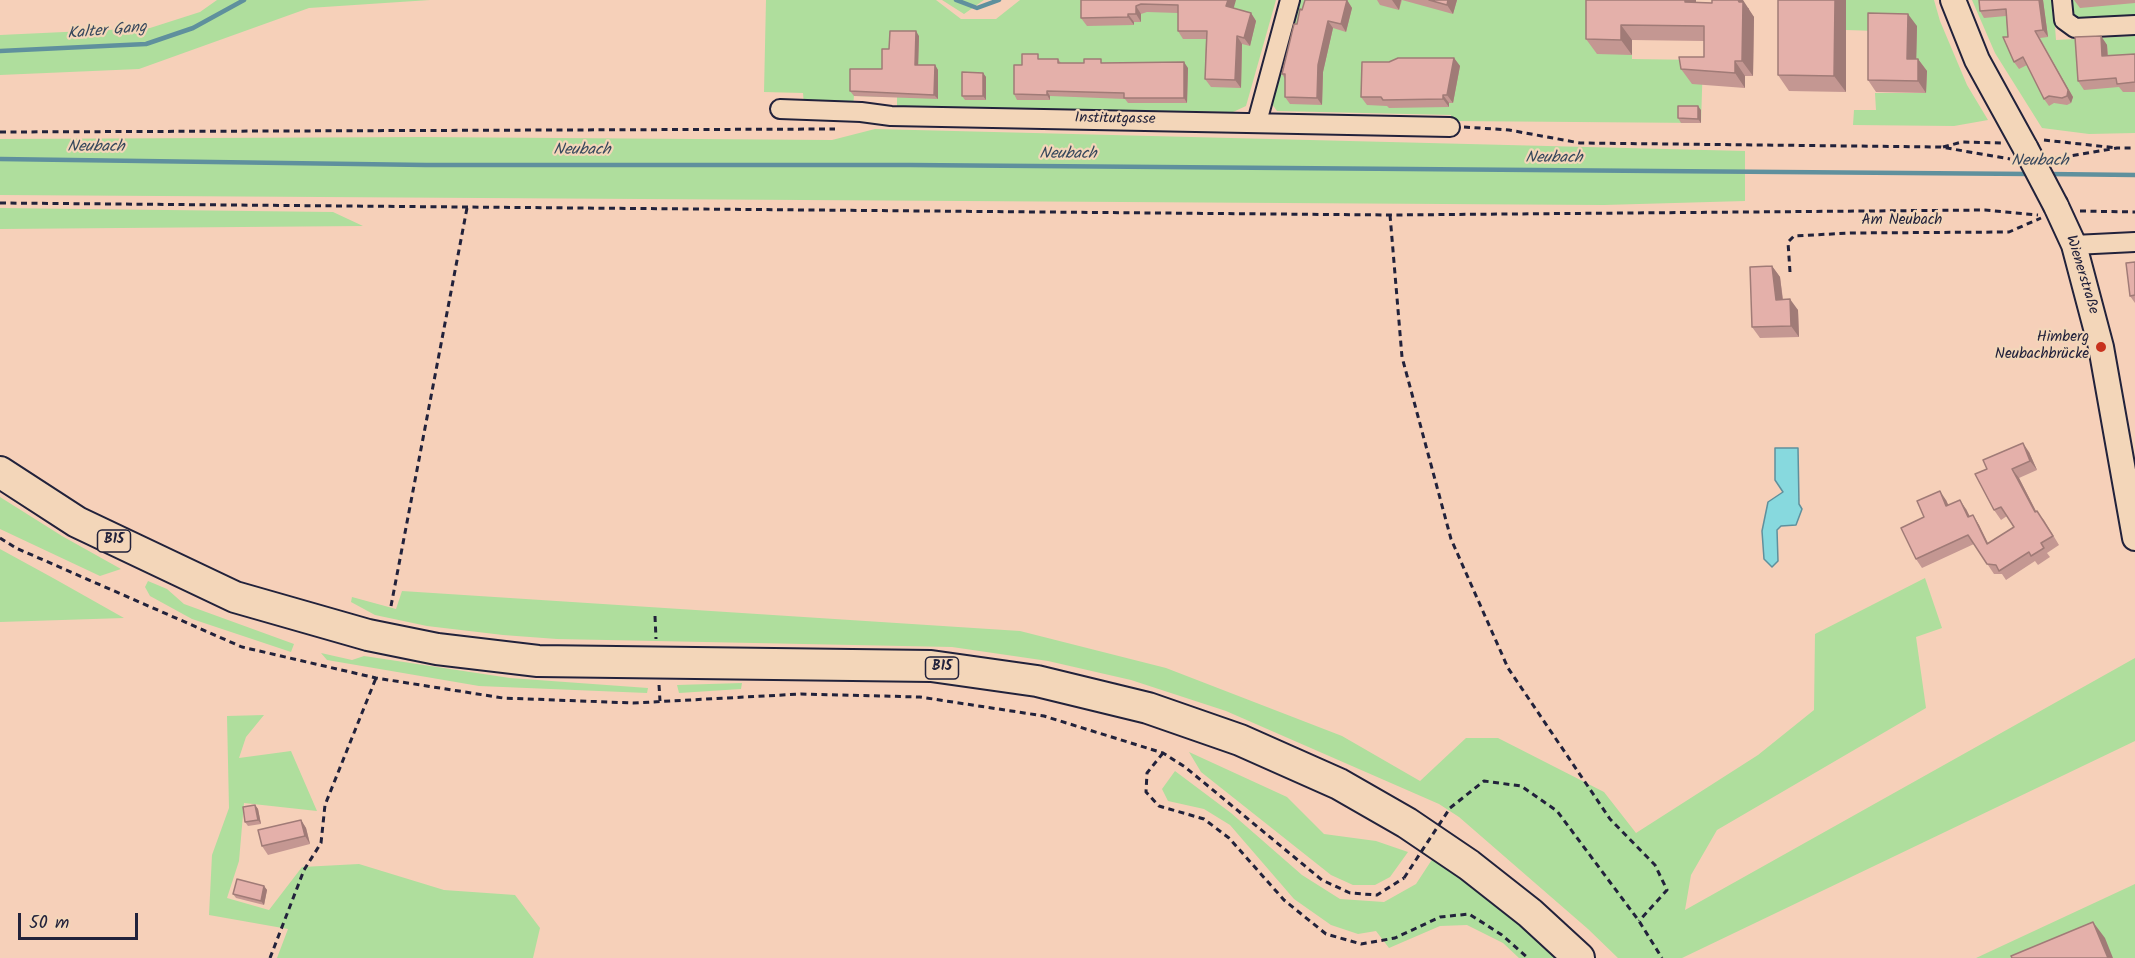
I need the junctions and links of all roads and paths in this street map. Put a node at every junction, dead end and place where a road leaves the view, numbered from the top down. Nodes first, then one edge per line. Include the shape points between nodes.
1 (1290, 0) edge
2 (1953, 0) edge
3 (2062, 0) edge
4 (2135, 25) edge
5 (780, 109) dead end
6 (1257, 122) junction
7 (1450, 127) joint
8 (842, 128) dead end
9 (0, 132) edge
10 (1941, 147) junction
11 (2117, 148) junction
12 (2135, 148) edge
13 (2030, 150) junction
14 (0, 203) edge
15 (467, 208) junction
16 (2053, 211) junction
17 (2135, 212) edge
18 (1390, 215) junction
19 (2135, 242) edge
20 (2074, 245) junction
21 (1790, 272) dead end
22 (0, 472) edge
23 (0, 538) edge
24 (2135, 538) edge
25 (391, 606) dead end
26 (655, 616) dead end
27 (657, 641) dead end
28 (376, 678) junction
29 (659, 680) dead end
30 (660, 702) junction
31 (1163, 753) junction
32 (1639, 921) junction
33 (270, 958) edge
34 (1528, 958) edge
35 (1579, 958) edge
36 (1662, 958) edge

1 - 6 street
2 - 13 street, Wienerstraße via 1977,60
3 - 4 street via 2064,20 2075,28
5 - 6 street, Institutgasse via 891,116
6 - 7 street, Institutgasse
7 - 10 path via 1509,130 1580,143
8 - 9 path
10 - 13 path
10 - 13 path via 1962,142
11 - 12 path
11 - 13 path
11 - 13 path
13 - 16 street, Wienerstraße, bridge
14 - 15 path
15 - 18 path
15 - 25 path
16 - 17 path
16 - 18 path
16 - 20 street, Wienerstraße
16 - 21 path, Am Neubach via 2009,232 1794,236 1788,243
18 - 32 path via 1402,357 1451,539 1508,668 1610,819 1655,866 1663,882 1667,891
19 - 20 street
20 - 24 street, Wienerstraße via 2101,347
22 - 35 main road, B15 via 77,522 235,597 437,649 537,661 931,666 1037,681 1148,708 1240,740 1339,784 1469,865
23 - 28 path via 242,647
26 - 27 path
28 - 30 path via 503,698
28 - 33 path via 325,805 321,843 304,870
29 - 30 path
30 - 31 path via 801,694 920,697 1044,716
31 - 32 path, bridge via 1322,880 1350,893 1377,895 1404,878 1450,808 1484,781 1521,786 1557,811
31 - 34 path via 1147,773 1146,792 1159,806 1204,819 1229,838 1284,900 1326,934 1360,944 1395,938 1440,917 1468,914 1502,934
32 - 36 path

